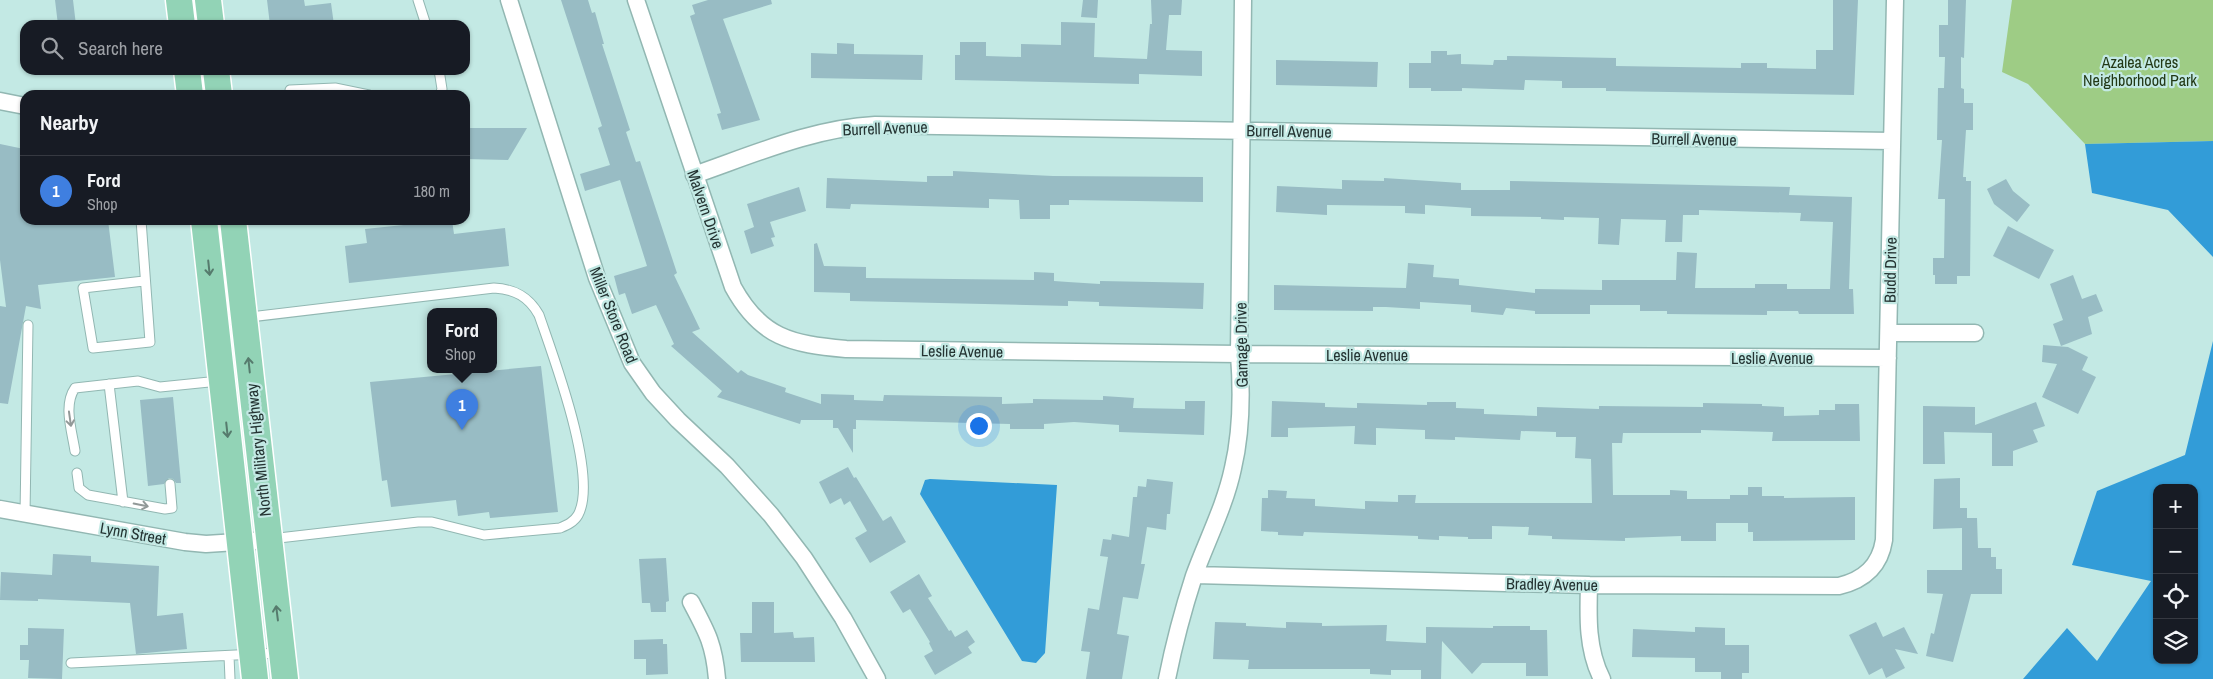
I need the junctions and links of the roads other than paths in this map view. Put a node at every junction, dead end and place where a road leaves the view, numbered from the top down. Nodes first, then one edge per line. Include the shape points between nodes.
1 (179, 0) edge
2 (208, 0) edge
3 (418, 0) edge
4 (509, 0) edge
5 (636, 0) edge
6 (1243, 0) edge
7 (1895, 0) edge
8 (181, 20) edge
9 (210, 20) edge
10 (424, 20) edge
11 (188, 75) edge
12 (217, 75) edge
13 (441, 75) edge
14 (189, 90) edge
15 (218, 90) edge
16 (290, 90) edge
17 (345, 90) edge
18 (442, 90) edge
19 (0, 101) edge
20 (20, 105) edge
21 (1241, 130) junction
22 (1892, 141) junction
23 (694, 175) junction
24 (141, 225) edge
25 (205, 225) edge
26 (234, 225) edge
27 (144, 280) junction
28 (244, 318) junction
29 (215, 321) junction
30 (28, 325) dead end
31 (1889, 333) junction
32 (1975, 333) dead end
33 (846, 349) joint
34 (1239, 354) junction
35 (1888, 358) junction
36 (221, 380) junction
37 (109, 384) junction
38 (160, 387) junction
39 (161, 398) dead end
40 (75, 451) dead end
41 (77, 473) dead end
42 (170, 484) dead end
43 (123, 502) junction
44 (0, 509) edge
45 (25, 514) junction
46 (268, 540) junction
47 (1884, 540) joint
48 (239, 543) junction
49 (1194, 575) junction
50 (1589, 584) junction
51 (691, 602) dead end
52 (282, 653) junction
53 (71, 663) dead end
54 (245, 663) edge
55 (230, 679) edge
56 (285, 679) edge
57 (717, 679) edge
58 (877, 679) edge
59 (1167, 679) edge
60 (1602, 679) edge

1 - 8 main road
2 - 9 main road
3 - 10 lane
4 - 58 street, Miller Store Road via 597,278 632,363 666,407 771,514 843,618
5 - 23 street, Malvern Drive
6 - 21 street, Gamage Drive
7 - 22 street, Budd Drive
11 - 14 main road
12 - 15 main road
13 - 18 lane
16 - 17 lane
19 - 20 street
21 - 22 street, Burrell Avenue
21 - 23 street, Burrell Avenue via 856,126 824,132
21 - 34 street, Gamage Drive
22 - 31 street, Budd Drive
23 - 33 street, Malvern Drive via 732,287 755,319 772,333 788,340
24 - 27 lane
25 -> 29 main road, North Military Highway
26 - 28 main road, North Military Highway
27 - 27 lane via 150,342 93,348 84,288
28 - 29 lane
46 -> 28 main road, North Military Highway
28 - 46 lane via 494,288 508,288 523,295 539,315 575,423 583,487 578,514 571,523 560,528 484,535 432,522 418,522
29 - 36 main road, North Military Highway
30 - 45 lane
31 - 32 street
31 - 35 street, Budd Drive
33 - 34 street, Leslie Avenue
34 - 35 street, Leslie Avenue
34 - 49 street, Gamage Drive via 1242,390 1233,468 1226,495
35 - 47 street, Budd Drive
36 - 38 lane
36 -> 48 main road, North Military Highway
37 - 38 lane via 138,382
37 -> 40 lane via 75,388 71,394 68,404
37 - 43 lane
38 - 39 lane
41 - 43 lane via 78,488 83,492
43 -> 42 lane via 165,510 172,508
44 - 45 street, Lynn Street
45 - 48 street, Lynn Street via 185,542
46 - 48 street, Lynn Street
52 -> 46 main road, North Military Highway
47 - 50 street, Bradley Avenue via 1876,564 1866,576 1839,586
48 - 54 main road, North Military Highway
49 - 50 street, Bradley Avenue
49 - 59 street, Gamage Drive
50 - 60 street via 1590,640
51 - 57 street via 710,638
52 - 54 lane
52 - 56 main road, North Military Highway
53 - 54 lane
54 - 55 lane

